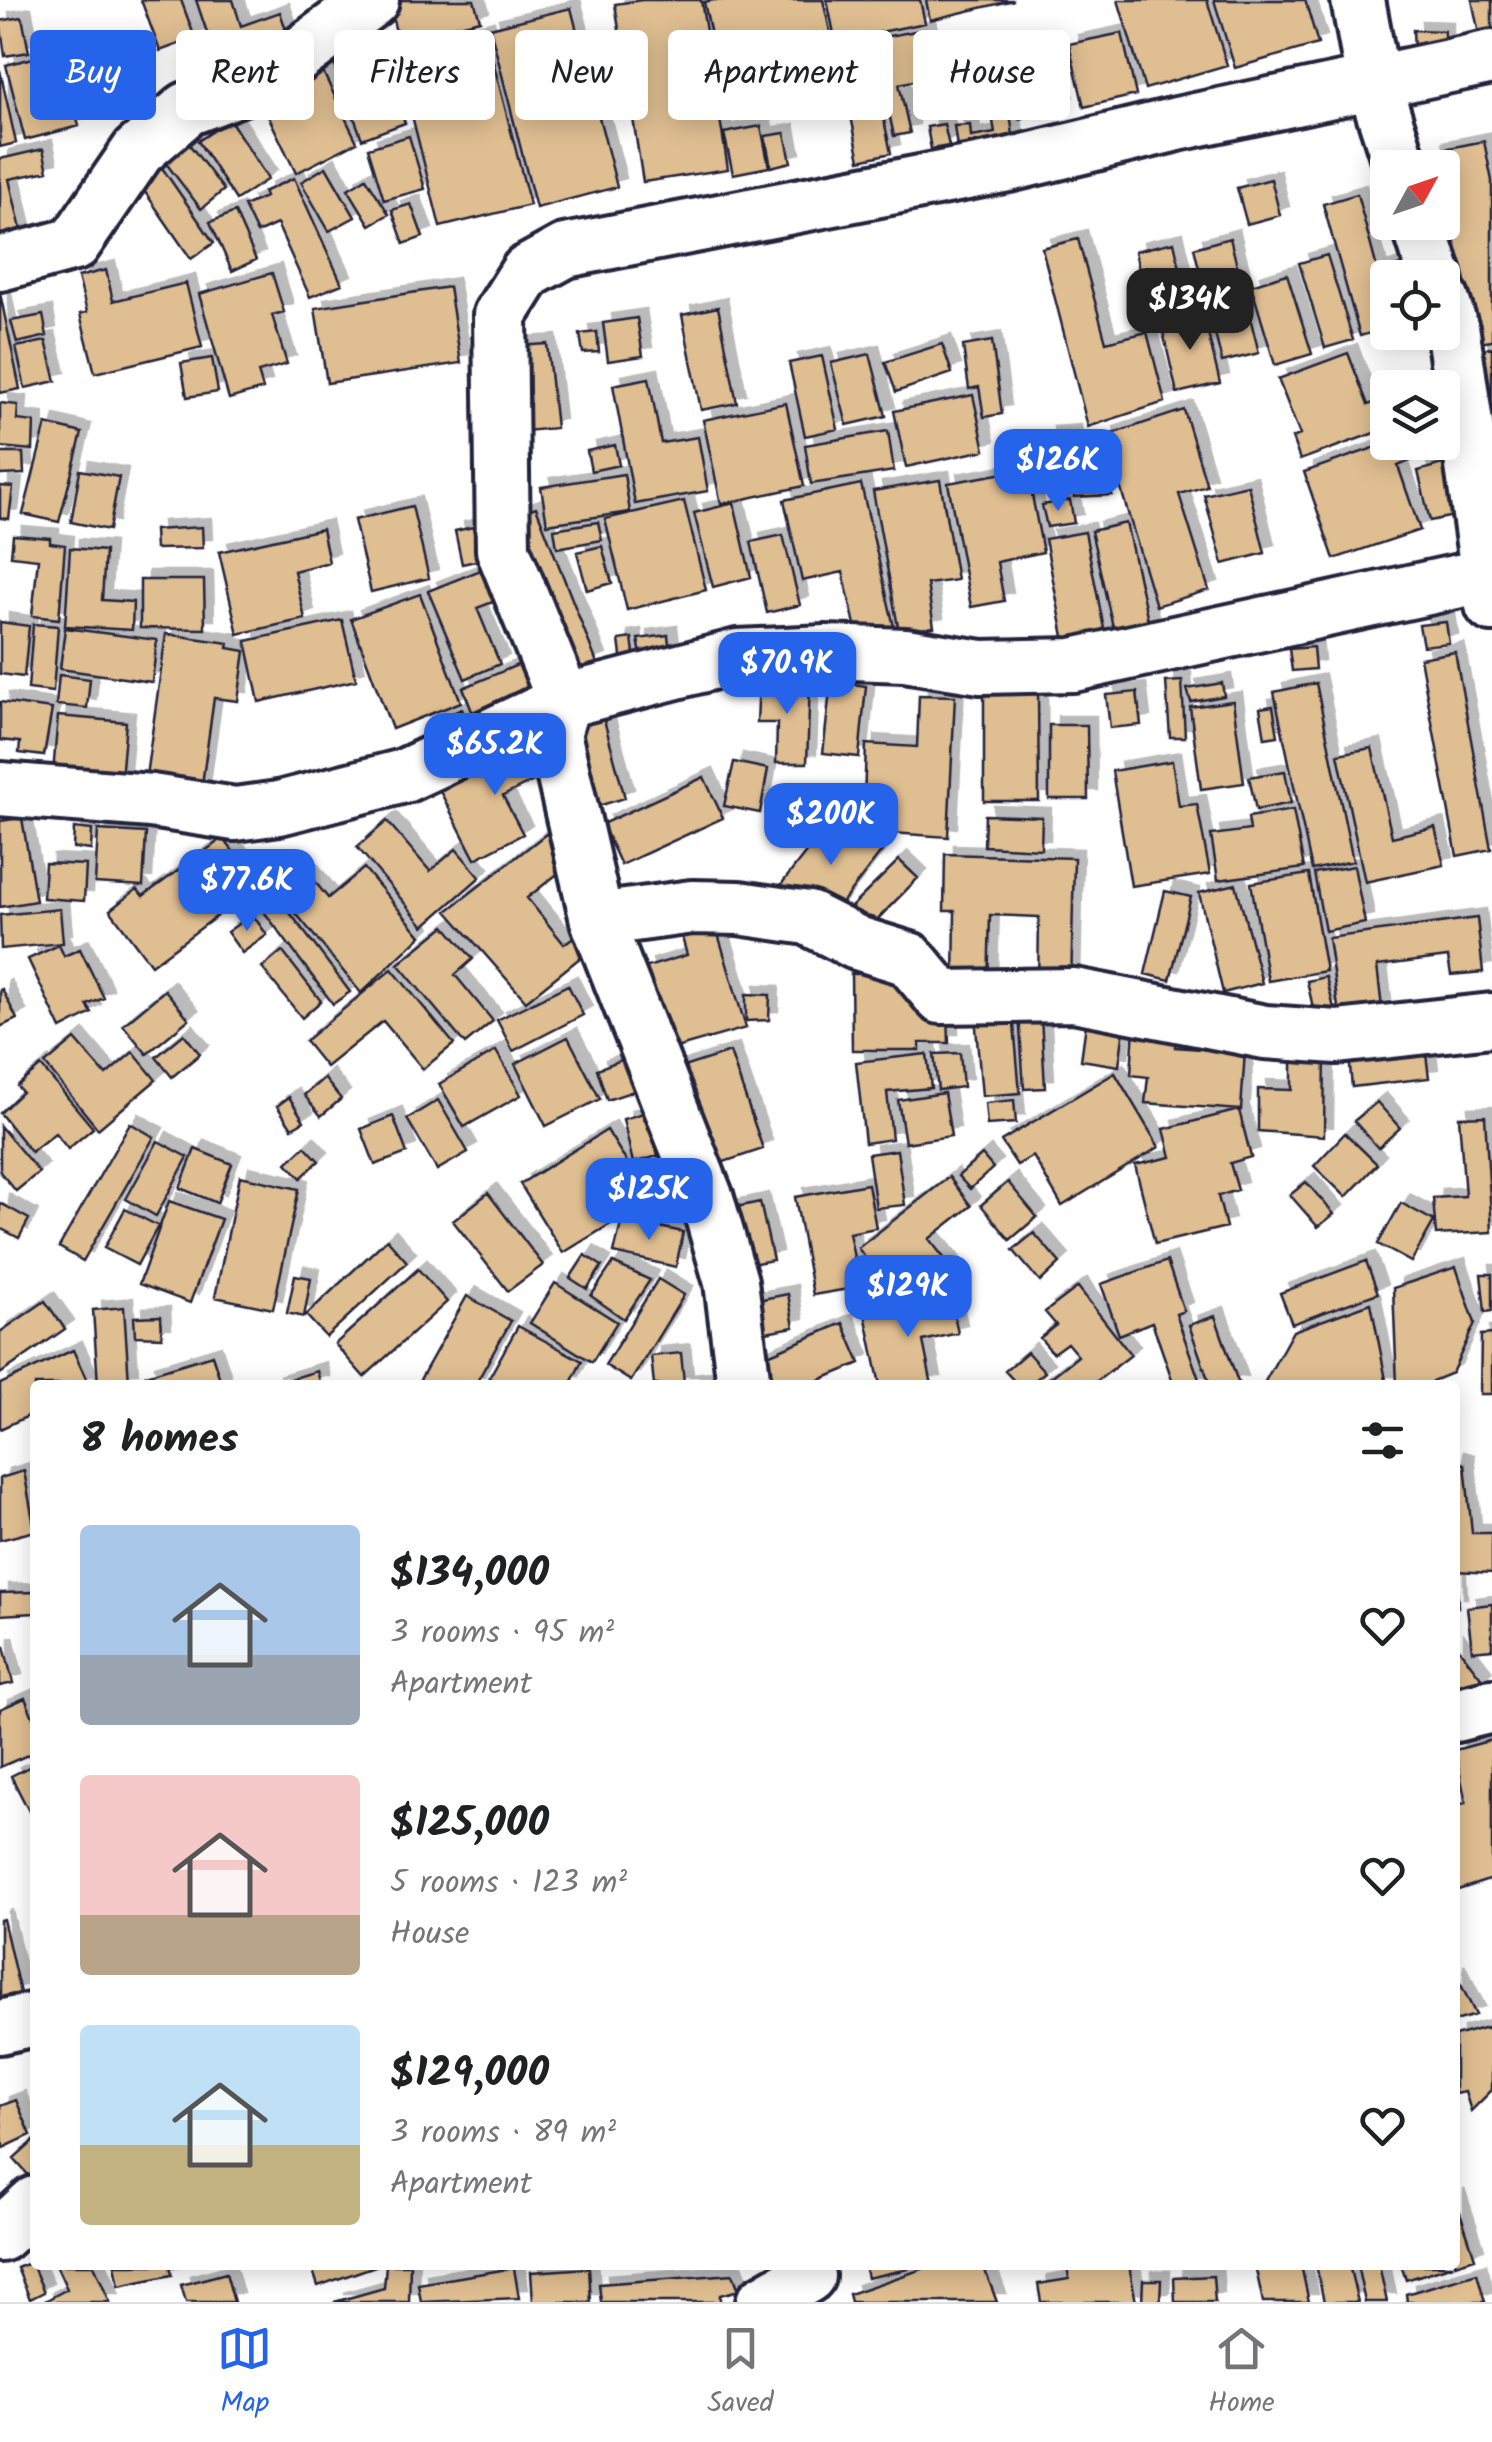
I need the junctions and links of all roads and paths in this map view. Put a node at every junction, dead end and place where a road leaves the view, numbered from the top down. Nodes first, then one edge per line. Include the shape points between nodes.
1 (372, 0) edge
2 (1358, 0) edge
3 (1492, 56) edge
4 (1373, 81) junction
5 (1395, 150) edge
6 (0, 264) edge
7 (1456, 350) edge
8 (1490, 584) edge
9 (564, 701) junction
10 (0, 789) edge
11 (597, 920) junction
12 (1492, 1020) edge
13 (743, 1380) edge
14 (1492, 1706) edge
15 (1460, 1715) edge
16 (30, 2020) edge
17 (0, 2026) edge
18 (30, 2208) edge
19 (0, 2234) edge
20 (808, 2281) edge
21 (763, 2302) edge

1 - 6 street via 268,78 187,109 138,152 74,244
2 - 4 street
3 - 4 street
4 - 5 street
4 - 9 street via 1008,166 565,252 526,272 500,314 503,550
7 - 8 street
8 - 9 street via 1073,665 981,667 826,652 738,656
9 - 10 street via 404,776 279,808 235,814
9 - 11 street via 554,734
11 - 12 street via 692,907 808,918 909,958 941,997 1074,995 1266,1032 1337,1038
11 - 13 street via 707,1199 731,1282
14 - 15 street
16 - 17 street
18 - 19 street
20 - 21 street

